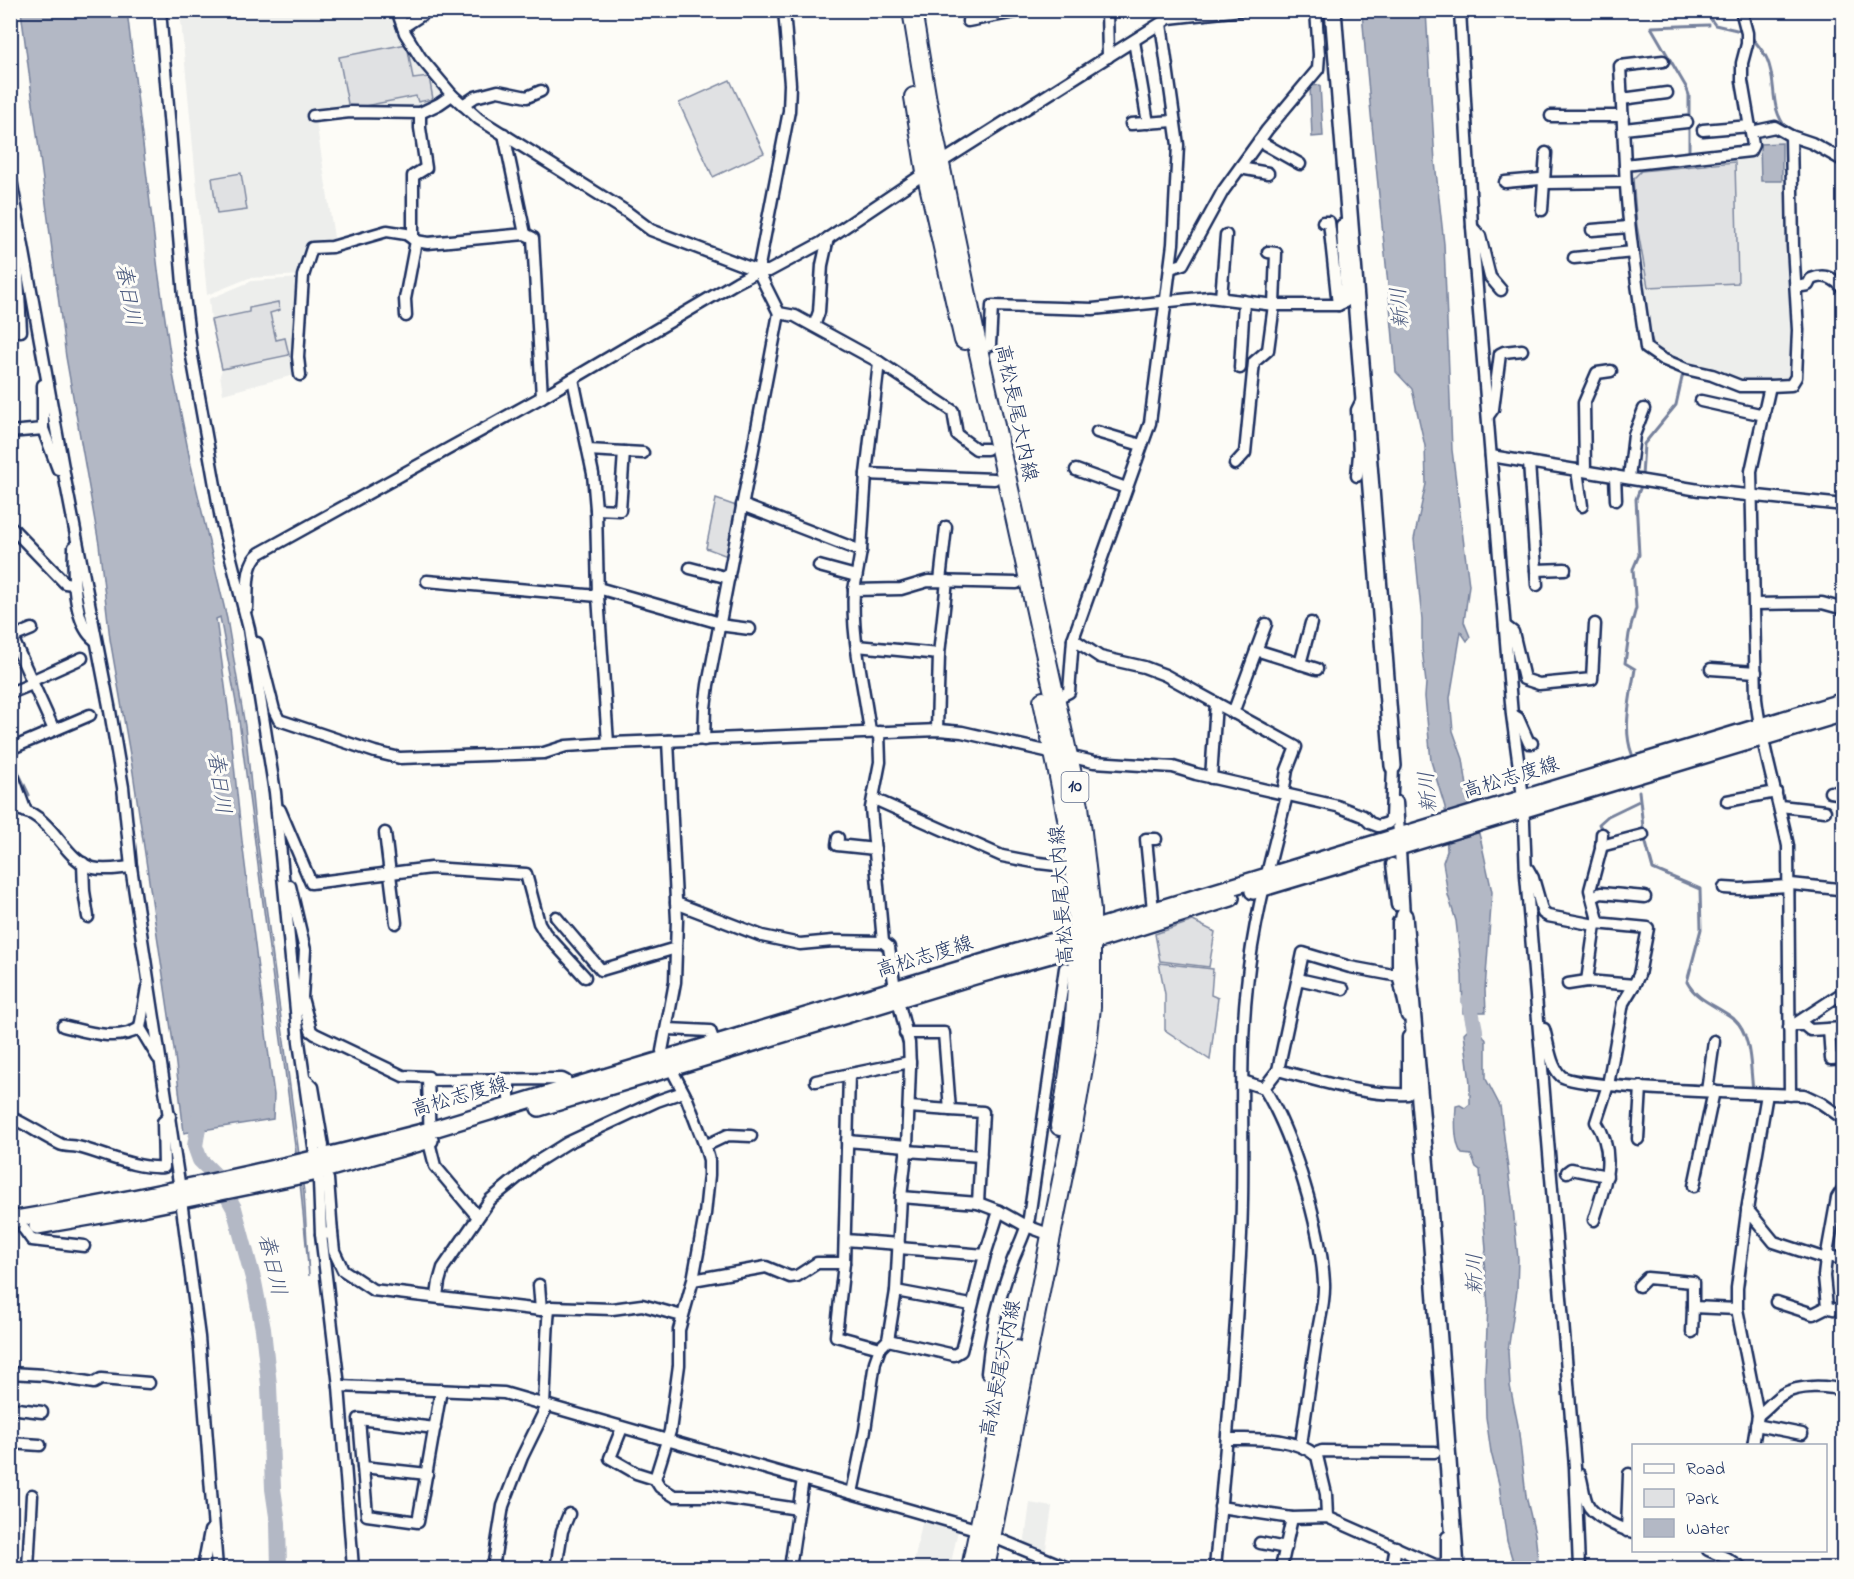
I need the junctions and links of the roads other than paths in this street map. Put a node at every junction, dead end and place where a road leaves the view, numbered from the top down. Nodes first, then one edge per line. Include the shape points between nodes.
1 (160, 10) edge
2 (397, 10) edge
3 (429, 10) edge
4 (784, 10) edge
5 (900, 10) edge
6 (912, 10) edge
7 (1025, 10) edge
8 (1107, 10) edge
9 (1241, 10) edge
10 (1316, 10) edge
11 (1333, 10) edge
12 (1461, 10) edge
13 (1741, 10) edge
14 (988, 14) edge
15 (1168, 16) edge
16 (968, 21) dead end
17 (403, 27) junction
18 (1134, 41) junction
19 (1108, 57) junction
20 (1663, 61) dead end
21 (541, 91) dead end
22 (1667, 93) dead end
23 (452, 95) junction
24 (1622, 99) junction
25 (463, 105) junction
26 (420, 113) junction
27 (313, 116) dead end
28 (1551, 116) dead end
29 (1623, 116) junction
30 (1174, 121) junction
31 (1687, 122) dead end
32 (1148, 123) junction
33 (1131, 124) dead end
34 (1624, 129) junction
35 (1751, 129) junction
36 (1703, 130) dead end
37 (504, 134) junction
38 (1791, 136) junction
39 (1259, 141) junction
40 (1546, 153) dead end
41 (1844, 161) edge
42 (1300, 164) dead end
43 (1625, 165) junction
44 (933, 168) junction
45 (1240, 168) junction
46 (1268, 173) dead end
47 (10, 174) edge
48 (1543, 181) junction
49 (1505, 182) dead end
50 (1625, 182) junction
51 (11, 192) edge
52 (1542, 210) dead end
53 (15, 214) junction
54 (1323, 222) dead end
55 (1349, 222) junction
56 (1472, 227) junction
57 (1629, 227) junction
58 (1592, 230) dead end
59 (525, 234) junction
60 (1226, 236) dead end
61 (828, 238) junction
62 (415, 240) junction
63 (1268, 252) dead end
64 (1633, 252) junction
65 (1574, 258) dead end
66 (1170, 268) junction
67 (758, 271) junction
68 (1796, 287) junction
69 (1844, 289) edge
70 (14, 290) edge
71 (1501, 290) dead end
72 (1221, 298) junction
73 (1165, 301) junction
74 (1244, 301) junction
75 (1274, 305) junction
76 (1338, 305) junction
77 (992, 306) junction
78 (970, 310) junction
79 (779, 313) junction
80 (406, 316) dead end
81 (814, 326) junction
82 (10, 331) edge
83 (978, 349) junction
84 (1522, 350) dead end
85 (42, 352) junction
86 (879, 362) junction
87 (1240, 368) dead end
88 (1611, 372) dead end
89 (300, 375) dead end
90 (573, 379) junction
91 (1770, 386) junction
92 (542, 397) junction
93 (1363, 398) junction
94 (1701, 401) dead end
95 (1644, 409) dead end
96 (1764, 415) junction
97 (1488, 416) junction
98 (43, 429) junction
99 (10, 432) edge
100 (1097, 432) dead end
101 (1141, 445) junction
102 (987, 449) junction
103 (588, 450) junction
104 (624, 452) junction
105 (643, 453) dead end
106 (1491, 456) junction
107 (1529, 462) junction
108 (1235, 464) dead end
109 (1076, 470) dead end
110 (1581, 471) junction
111 (866, 474) junction
112 (1357, 476) dead end
113 (1615, 476) junction
114 (1629, 478) junction
115 (994, 479) junction
116 (66, 484) junction
117 (1126, 488) junction
118 (1751, 495) junction
119 (1616, 500) dead end
120 (742, 505) junction
121 (1844, 505) edge
122 (1582, 506) dead end
123 (596, 509) junction
124 (10, 526) edge
125 (946, 527) dead end
126 (74, 528) junction
127 (861, 550) junction
128 (819, 566) dead end
129 (690, 568) dead end
130 (1565, 569) dead end
131 (1536, 570) junction
132 (856, 576) junction
133 (729, 578) junction
134 (427, 581) dead end
135 (944, 581) junction
136 (1017, 583) junction
137 (73, 584) junction
138 (1537, 585) dead end
139 (855, 590) junction
140 (598, 592) junction
141 (1755, 604) junction
142 (1844, 609) edge
143 (246, 617) junction
144 (720, 624) junction
145 (1266, 624) dead end
146 (1311, 624) dead end
147 (1595, 624) dead end
148 (1505, 626) junction
149 (32, 628) dead end
150 (249, 629) junction
151 (750, 629) dead end
152 (11, 637) edge
153 (1073, 639) junction
154 (97, 641) junction
155 (856, 646) junction
156 (1256, 650) junction
157 (939, 654) junction
158 (82, 658) dead end
159 (1300, 664) junction
160 (1317, 669) dead end
161 (1711, 669) dead end
162 (1756, 672) junction
163 (32, 682) junction
164 (10, 693) edge
165 (1055, 699) junction
166 (1844, 701) edge
167 (1216, 703) junction
168 (1233, 712) junction
169 (1844, 713) edge
170 (90, 714) dead end
171 (1512, 715) junction
172 (54, 730) junction
173 (937, 730) junction
174 (874, 732) junction
175 (1760, 732) junction
176 (704, 740) junction
177 (668, 741) junction
178 (608, 743) junction
179 (1532, 743) dead end
180 (10, 749) edge
181 (1061, 756) junction
182 (1393, 766) junction
183 (10, 768) edge
184 (1211, 778) junction
185 (15, 782) junction
186 (1776, 792) junction
187 (1830, 792) dead end
188 (1844, 794) edge
189 (1285, 795) junction
190 (276, 799) junction
191 (874, 799) junction
192 (1727, 801) dead end
193 (1518, 805) junction
194 (1780, 806) junction
195 (10, 809) edge
196 (1825, 811) dead end
197 (26, 812) junction
198 (385, 833) dead end
199 (1602, 834) dead end
200 (1398, 835) junction
201 (1643, 835) dead end
202 (838, 838) dead end
203 (1156, 839) dead end
204 (1601, 846) junction
205 (875, 849) junction
206 (83, 863) junction
207 (1392, 864) dead end
208 (1525, 864) junction
209 (131, 867) junction
210 (1073, 867) junction
211 (390, 872) junction
212 (1265, 881) junction
213 (1788, 886) junction
214 (1844, 887) edge
215 (1724, 888) dead end
216 (1593, 897) junction
217 (1645, 897) dead end
218 (676, 903) junction
219 (1153, 910) junction
220 (1401, 916) junction
221 (88, 917) dead end
222 (556, 917) dead end
223 (396, 923) dead end
224 (1596, 924) junction
225 (1084, 938) junction
226 (883, 942) junction
227 (676, 948) junction
228 (1065, 968) dead end
229 (1398, 974) junction
230 (148, 977) junction
231 (585, 977) dead end
232 (1298, 979) junction
233 (1587, 981) junction
234 (1568, 984) dead end
235 (1634, 985) junction
236 (1343, 989) dead end
237 (1844, 992) edge
238 (896, 995) junction
239 (298, 999) junction
240 (1538, 1020) junction
241 (63, 1026) dead end
242 (1792, 1026) junction
243 (140, 1028) junction
244 (1844, 1028) edge
245 (668, 1029) junction
246 (1829, 1029) junction
247 (905, 1033) junction
248 (1714, 1041) dead end
249 (715, 1044) junction
250 (1844, 1058) edge
251 (910, 1062) junction
252 (669, 1063) junction
253 (162, 1065) junction
254 (1278, 1070) junction
255 (849, 1074) junction
256 (428, 1080) junction
257 (509, 1080) junction
258 (816, 1081) dead end
259 (1243, 1081) junction
260 (1608, 1085) junction
261 (1641, 1087) junction
262 (568, 1088) junction
263 (1264, 1088) junction
264 (1710, 1091) junction
265 (683, 1092) junction
266 (1767, 1094) junction
267 (1790, 1095) junction
268 (512, 1105) junction
269 (909, 1107) junction
270 (950, 1110) junction
271 (170, 1116) junction
272 (10, 1117) edge
273 (1844, 1119) edge
274 (430, 1135) junction
275 (751, 1136) dead end
276 (1638, 1139) dead end
277 (847, 1141) junction
278 (705, 1146) junction
279 (907, 1148) junction
280 (981, 1156) junction
281 (318, 1164) junction
282 (1567, 1172) dead end
283 (1607, 1176) junction
284 (1694, 1186) dead end
285 (1844, 1187) edge
286 (184, 1194) junction
287 (902, 1197) junction
288 (978, 1203) junction
289 (1748, 1209) junction
290 (999, 1211) junction
291 (477, 1216) junction
292 (1594, 1220) dead end
293 (15, 1226) edge
294 (1832, 1227) junction
295 (1844, 1229) edge
296 (1040, 1230) junction
297 (326, 1233) junction
298 (845, 1240) junction
299 (84, 1246) dead end
300 (899, 1246) junction
301 (985, 1254) junction
302 (1826, 1258) junction
303 (1844, 1259) edge
304 (844, 1263) junction
305 (693, 1280) junction
306 (539, 1285) dead end
307 (1639, 1286) dead end
308 (896, 1291) junction
309 (437, 1296) junction
310 (971, 1305) junction
311 (1693, 1307) junction
312 (1827, 1307) junction
313 (1781, 1308) dead end
314 (545, 1309) junction
315 (1737, 1309) junction
316 (1844, 1310) edge
317 (682, 1316) junction
318 (1692, 1332) dead end
319 (888, 1340) junction
320 (880, 1348) junction
321 (10, 1373) edge
322 (987, 1373) dead end
323 (149, 1383) dead end
324 (339, 1386) junction
325 (441, 1390) junction
326 (1844, 1390) edge
327 (546, 1406) junction
328 (10, 1408) edge
329 (42, 1412) dead end
330 (1757, 1420) junction
331 (435, 1428) junction
332 (622, 1428) junction
333 (1802, 1434) dead end
334 (1227, 1439) junction
335 (665, 1440) junction
336 (10, 1443) edge
337 (1753, 1444) edge
338 (40, 1445) dead end
339 (1301, 1445) junction
340 (1436, 1452) dead end
341 (1314, 1454) junction
342 (363, 1467) junction
343 (1575, 1467) junction
344 (427, 1474) junction
345 (1629, 1474) dead end
346 (655, 1479) junction
347 (803, 1479) junction
348 (852, 1493) junction
349 (32, 1495) dead end
350 (1220, 1507) junction
351 (798, 1509) junction
352 (213, 1513) junction
353 (568, 1514) dead end
354 (1327, 1517) junction
355 (1292, 1518) junction
356 (1630, 1531) edge
357 (985, 1533) junction
358 (1260, 1543) dead end
359 (1396, 1547) junction
360 (1286, 1548) junction
361 (1710, 1552) edge
362 (1726, 1559) edge
363 (1448, 1568) edge
364 (28, 1569) edge
365 (202, 1569) edge
366 (217, 1569) edge
367 (353, 1569) edge
368 (493, 1569) edge
369 (556, 1569) edge
370 (790, 1569) edge
371 (971, 1569) edge
372 (985, 1569) edge
373 (1068, 1569) edge
374 (1215, 1569) edge
375 (1281, 1569) edge
376 (1392, 1569) edge
377 (1579, 1569) edge
378 (1742, 1569) edge

1 - 143 street via 191,351 221,519
2 - 17 street
3 - 17 street
4 - 67 street via 789,111
5 - 44 main road, 高松長尾大内線 / 10
6 - 44 main road, 高松長尾大内線 / 10
7 - 14 street
8 - 19 street
9 - 15 street
10 - 39 street via 1318,69
11 - 55 main road
12 - 56 street
13 - 35 street via 1748,33 1742,81
14 - 16 street
15 - 18 street
15 - 30 street
17 - 23 street via 420,57
18 - 19 street
18 - 32 street
19 - 44 street
20 - 24 street via 1620,66
21 - 25 street via 527,97 498,91
22 - 24 street
23 - 25 street
23 - 26 street
24 - 29 street
25 - 37 street
26 - 27 street
26 - 62 street via 426,168 412,176
28 - 29 street
29 - 34 street
30 - 32 street
30 - 66 street via 1178,145
31 - 34 street
32 - 33 street
34 - 43 street
35 - 36 street
35 - 38 street via 1775,127
35 - 43 street via 1750,151
37 - 59 street
37 - 67 street via 651,230
38 - 41 street via 1812,142
38 - 68 street
39 - 42 street
39 - 45 street
40 - 48 street
43 - 50 street
44 - 61 street
44 - 78 main road, 高松長尾大内線 / 10
44 - 102 main road, 高松長尾大内線 / 10
45 - 46 street
45 - 66 street via 1183,264
47 - 51 street
48 - 49 street
48 - 50 street
48 - 52 street
50 - 57 street
51 - 53 street
53 - 70 street
53 - 85 street
54 - 76 street via 1329,222
55 - 76 street via 1342,225 1346,294 1345,302
55 - 93 main road
56 - 71 street via 1480,236 1490,277
56 - 97 street
57 - 58 street
57 - 64 street
59 - 62 street via 428,243
59 - 92 street via 533,238
60 - 72 street via 1220,259
61 - 67 street via 769,271
61 - 81 street
62 - 80 street via 405,298
62 - 89 street via 387,231 332,247 312,248 303,276
63 - 75 street via 1276,253
64 - 65 street
64 - 91 street via 1646,348 1686,369 1740,386
66 - 73 street
67 - 79 street
67 - 90 street
68 - 69 street via 1826,276 1836,279
68 - 91 street via 1796,377 1791,385
70 - 82 street via 21,331
70 - 85 street via 26,303
72 - 73 street
72 - 74 street
73 - 77 street via 1093,309
73 - 101 street via 1150,423
74 - 75 street
74 - 87 street
75 - 76 street
75 - 108 street via 1268,350 1254,362 1245,453
77 - 78 street
77 - 83 street via 990,345
78 - 83 main road, 高松長尾大内線 / 10
79 - 81 street
79 - 120 street
81 - 86 street
83 - 165 main road, 高松長尾大内線 / 10
84 - 97 street via 1500,354 1493,409
85 - 98 street
85 - 116 street
86 - 102 street via 953,411 957,435 976,449
86 - 111 street
88 - 110 street via 1598,373 1584,403
90 - 92 street
90 - 103 street
91 - 96 street
92 - 143 street via 254,557
93 - 112 street via 1357,410
93 - 182 main road
94 - 96 street
95 - 114 street via 1634,435
96 - 118 street
97 - 106 street
98 - 99 street
98 - 116 street
100 - 101 street
101 - 117 street
102 - 115 main road, 高松長尾大内線 / 10
103 - 104 street
103 - 123 street
104 - 105 street
104 - 123 street via 620,510
106 - 107 street
106 - 148 street
107 - 110 street
107 - 131 street
109 - 117 street
110 - 113 street
110 - 122 street
111 - 115 street
111 - 127 street
113 - 114 street
113 - 119 street
114 - 118 street
115 - 136 main road, 高松長尾大内線 / 10
116 - 126 street
117 - 153 street
118 - 121 street
118 - 141 street
120 - 127 street
120 - 133 street
123 - 140 street
124 - 137 street via 65,583
125 - 135 street
126 - 137 street
126 - 154 street
127 - 132 street
128 - 132 street
129 - 133 street
130 - 131 street
131 - 138 street
132 - 139 street
133 - 144 street
134 - 140 street
135 - 136 street
135 - 139 street via 900,589
135 - 157 street
136 - 181 main road, 高松長尾大内線 / 10
137 - 154 street via 81,616 91,638
139 - 155 street
140 - 144 street
140 - 178 street
141 - 142 street via 1822,603
141 - 162 street
143 - 150 street
144 - 151 street
144 - 176 street via 705,708
145 - 156 street
146 - 159 street
147 - 148 street via 1592,679 1539,684 1524,679 1513,632
148 - 171 street
149 - 152 street
150 - 178 street via 258,644 279,720 375,752 418,758 544,753 566,746
150 - 190 street
152 - 163 street
153 - 165 street via 1069,692
153 - 167 street via 1100,657 1165,675
154 - 209 street via 123,787
155 - 157 street
155 - 174 street
156 - 159 street
156 - 168 street
157 - 173 street
158 - 163 street
159 - 160 street
161 - 162 street
162 - 175 street
163 - 164 street
163 - 172 street
165 - 181 main road, 高松長尾大内線 / 10
166 - 175 main road, 高松志度線
167 - 168 street
167 - 184 street
168 - 189 street via 1296,747 1287,770
169 - 175 main road, 高松志度線
170 - 172 street
171 - 179 street via 1518,718 1528,743
171 - 193 street
172 - 180 street
173 - 174 street
173 - 181 street via 962,732
174 - 176 street
174 - 191 street via 880,762
175 - 186 street
175 - 193 main road, 高松志度線
176 - 177 street
177 - 178 street
177 - 218 street
180 - 185 street
181 - 184 street via 1173,767
181 - 210 main road, 高松長尾大内線 / 10
181 - 225 main road, 高松長尾大内線 / 10 via 1085,845
182 - 200 street
182 - 200 street via 1391,812
183 - 185 street
184 - 189 street
185 - 197 street
186 - 192 street
186 - 194 street
187 - 188 street
189 - 200 street via 1337,806
189 - 212 street
190 - 211 street via 311,883
190 - 239 street
191 - 205 street via 871,808
191 - 210 street via 1002,856
193 - 200 main road, 高松志度線
193 - 208 street
194 - 196 street
194 - 213 street via 1788,846
195 - 197 street
197 - 206 street via 38,817
198 - 211 street
199 - 204 street
200 - 212 main road, 高松志度線
200 - 220 street
201 - 204 street
202 - 205 street via 837,845
203 - 219 street via 1146,839
204 - 216 street via 1590,890
205 - 226 street
206 - 209 street via 93,868
206 - 221 street
207 - 220 street
208 - 224 street via 1543,913
208 - 240 street
209 - 230 street
210 - 225 main road, 高松長尾大内線 / 10
211 - 223 street
211 - 231 street via 431,868 526,874 539,923
212 - 219 main road, 高松志度線
212 - 225 main road, 高松志度線
212 - 259 street via 1246,986
213 - 214 street
213 - 215 street
213 - 242 street
216 - 217 street via 1601,893
216 - 224 street
218 - 226 street via 762,936 800,944 833,940
218 - 227 street
219 - 225 main road, 高松志度線
220 - 229 street
220 - 363 main road via 1452,1497
222 - 227 street via 601,970
224 - 233 street
224 - 235 street via 1648,928
225 - 238 main road, 高松志度線
225 - 296 main road, 高松長尾大内線 / 10 via 1091,1007 1087,1044
226 - 238 street via 889,947
227 - 245 street
228 - 296 street
229 - 232 street via 1350,967 1303,953
229 - 254 street via 1408,1021 1408,1094 1356,1090
230 - 243 street
230 - 253 street
232 - 236 street
232 - 254 street
233 - 234 street
233 - 235 street
235 - 260 street via 1623,1003
237 - 242 street
238 - 247 street
238 - 249 main road, 高松志度線
238 - 252 main road, 高松志度線
239 - 256 street via 315,1035 403,1076
239 - 281 street via 304,1078
240 - 260 street via 1562,1077
240 - 343 street
241 - 243 street via 98,1035 129,1034
242 - 246 street
242 - 267 street
243 - 253 street
244 - 246 street
245 - 249 street via 710,1031
245 - 252 street via 662,1051
246 - 250 street via 1831,1059
247 - 251 street
247 - 270 street via 944,1033
248 - 264 street
249 - 252 main road, 高松志度線
251 - 255 street
251 - 269 street
252 - 262 main road, 高松志度線
252 - 265 street
252 - 274 main road, 高松志度線
253 - 271 street
254 - 263 street
255 - 258 street
255 - 277 street
256 - 257 street
256 - 274 street
257 - 262 street via 562,1079
257 - 268 street
259 - 263 street
259 - 334 street via 1242,1218
260 - 261 street
260 - 283 street via 1596,1122 1607,1146
261 - 264 street
261 - 276 street
262 - 268 main road, 高松志度線
263 - 339 street via 1300,1172 1317,1236 1324,1283
264 - 266 street
264 - 284 street
265 - 278 street
265 - 291 street via 567,1143 535,1163 490,1200
266 - 267 street
266 - 289 street
267 - 273 street via 1803,1095 1821,1103
268 - 274 main road, 高松志度線
269 - 270 street
269 - 279 street
270 - 280 street via 983,1112
271 - 272 street via 164,1122 164,1167 155,1168 62,1146
271 - 286 street
274 - 281 main road, 高松志度線
274 - 291 street via 435,1166
275 - 278 street via 728,1135
277 - 279 street
277 - 298 street
278 - 305 street via 710,1175
279 - 280 street
279 - 287 street
280 - 288 street
281 - 286 main road, 高松志度線
281 - 297 street
282 - 283 street via 1570,1169
283 - 292 street
285 - 294 street via 1837,1198
286 - 293 main road, 高松志度線 via 140,1198
286 - 352 street
287 - 288 street
287 - 300 street
288 - 290 street
289 - 302 street via 1773,1242
289 - 315 street
290 - 296 street
290 - 301 street
291 - 309 street via 443,1268
293 - 299 street via 32,1240
294 - 295 street
294 - 302 street
296 - 322 street via 1024,1238 1010,1269
296 - 357 main road, 高松長尾大内線 / 10
297 - 309 street via 343,1270 374,1290
297 - 324 street
298 - 300 street
298 - 304 street
300 - 301 street
300 - 308 street
301 - 310 street
302 - 303 street
302 - 312 street
304 - 305 street via 817,1263 790,1277 766,1267
304 - 320 street via 836,1336
305 - 317 street
306 - 314 street
307 - 311 street via 1647,1278 1693,1282
308 - 310 street
308 - 319 street
309 - 314 street
310 - 319 street via 961,1351 954,1355
311 - 315 street
311 - 318 street
312 - 313 street via 1813,1314
312 - 316 street
314 - 317 street via 642,1305
314 - 327 street
315 - 330 street
317 - 335 street via 679,1365
319 - 320 street
320 - 348 street
321 - 323 street via 94,1383 101,1378
324 - 325 street
324 - 367 street
325 - 327 street via 504,1393
325 - 331 street
326 - 330 street via 1792,1390 1781,1395
327 - 332 street
327 - 368 street via 503,1506
328 - 329 street
330 - 333 street
330 - 337 street
331 - 342 street via 359,1419
331 - 344 street
332 - 335 street
332 - 346 street via 610,1458
334 - 339 street via 1274,1439
334 - 350 street
335 - 346 street
335 - 347 street
336 - 338 street
339 - 341 street
340 - 341 street
341 - 354 street via 1326,1494
342 - 344 street
342 - 344 street via 367,1515 418,1522
343 - 356 street via 1591,1510
343 - 377 street
345 - 356 street
346 - 351 street via 674,1496 711,1496
347 - 348 street
347 - 351 street
348 - 357 street
349 - 364 street via 26,1527
350 - 355 street
350 - 374 street
351 - 370 street
352 - 365 street
352 - 366 street
353 - 369 street
354 - 355 street
354 - 359 street
355 - 360 street
357 - 371 main road, 高松長尾大内線 / 10
357 - 372 main road, 高松長尾大内線 / 10
357 - 373 street
358 - 360 street
359 - 363 street
359 - 376 street
360 - 375 street
361 - 362 street
362 - 378 street

